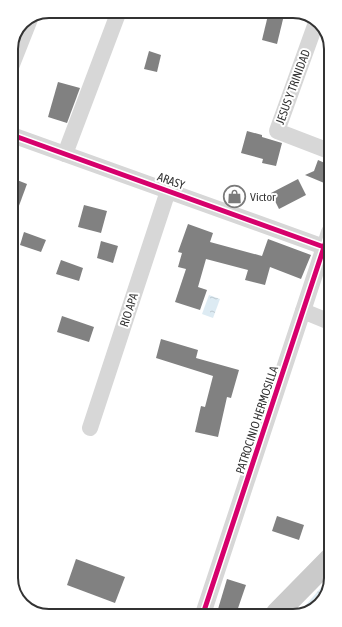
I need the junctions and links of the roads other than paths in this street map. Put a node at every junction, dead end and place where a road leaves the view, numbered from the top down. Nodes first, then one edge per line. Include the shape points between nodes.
1 (117, 18) edge
2 (315, 27) edge
3 (24, 30) edge
4 (18, 47) edge
5 (18, 137) edge
6 (324, 149) edge
7 (65, 154) junction
8 (168, 191) junction
9 (324, 247) joint
10 (303, 310) junction
11 (324, 319) edge
12 (90, 428) dead end
13 (324, 565) edge
14 (205, 609) edge
15 (281, 609) edge

1 - 7 street
2 - 6 street, JESUS Y TRINIDAD via 278,131
3 - 4 street
5 - 7 street, ARASY
7 - 8 street, ARASY
8 - 9 street, ARASY
8 - 12 street, RIO APA
9 - 10 street, PATROCINIO HERMOSILLA
10 - 11 street
10 - 14 street, PATROCINIO HERMOSILLA
13 - 15 main road

